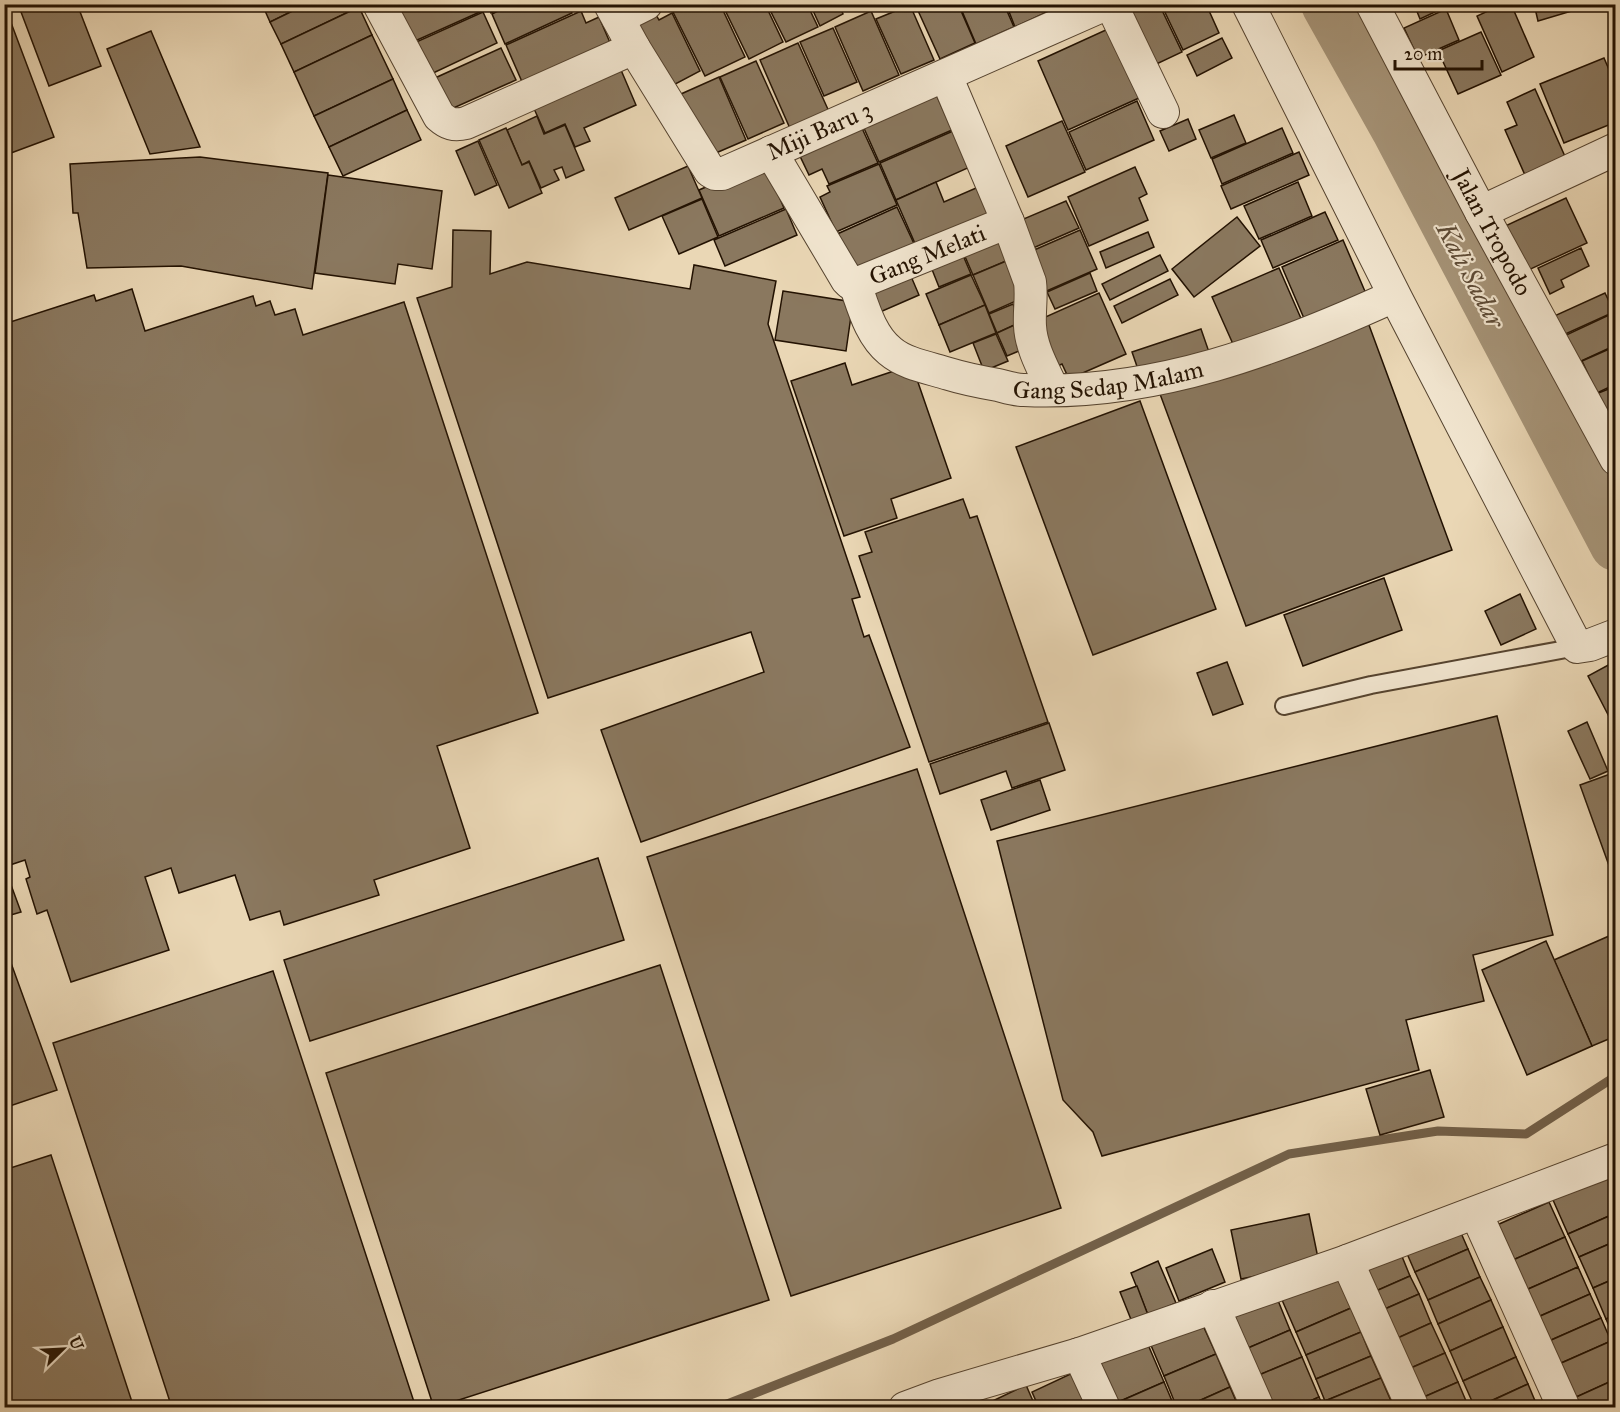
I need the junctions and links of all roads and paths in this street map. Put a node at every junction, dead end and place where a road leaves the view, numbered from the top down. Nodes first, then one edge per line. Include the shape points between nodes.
1 (379, 4) edge
2 (646, 4) edge
3 (1106, 4) edge
4 (1111, 4) edge
5 (1248, 4) edge
6 (1372, 4) edge
7 (614, 11) edge
8 (634, 48) junction
9 (946, 76) junction
10 (1163, 112) dead end
11 (1616, 149) edge
12 (771, 152) junction
13 (1481, 213) junction
14 (1007, 219) junction
15 (855, 284) junction
16 (1394, 296) junction
17 (1053, 390) junction
18 (1616, 459) edge
19 (1594, 642) edge
20 (1284, 706) dead end
21 (1616, 1159) edge
22 (1476, 1213) junction
23 (1347, 1261) junction
24 (1213, 1306) junction
25 (1079, 1354) junction
26 (943, 1401) edge
27 (905, 1407) edge
28 (1104, 1407) edge
29 (1258, 1407) edge
30 (1413, 1407) edge
31 (1564, 1407) edge

1 - 8 street via 439,116 452,124 466,123
2 - 7 street
3 - 9 street, Miji Baru 3
4 - 10 street
5 - 16 street
6 - 13 street, Jalan Tropodo
7 - 8 street, Miji Baru 3
8 - 12 street, Miji Baru 3 via 710,171 722,174
9 - 12 street, Miji Baru 3
9 - 14 street
11 - 13 street
12 - 15 street, Gang Melati via 847,280
13 - 18 street, Jalan Tropodo
14 - 15 street, Gang Melati
14 - 17 street via 1030,282 1034,347
15 - 17 street, Gang Sedap Malam via 878,339 897,356 960,377 1022,390
16 - 17 street, Gang Sedap Malam via 1312,332 1209,367 1149,381
16 - 19 street
19 - 20 lane
21 - 22 street
22 - 23 street
22 - 31 street
23 - 24 street
23 - 30 street
24 - 25 street
24 - 29 street
25 - 26 street
25 - 28 street
26 - 27 street

